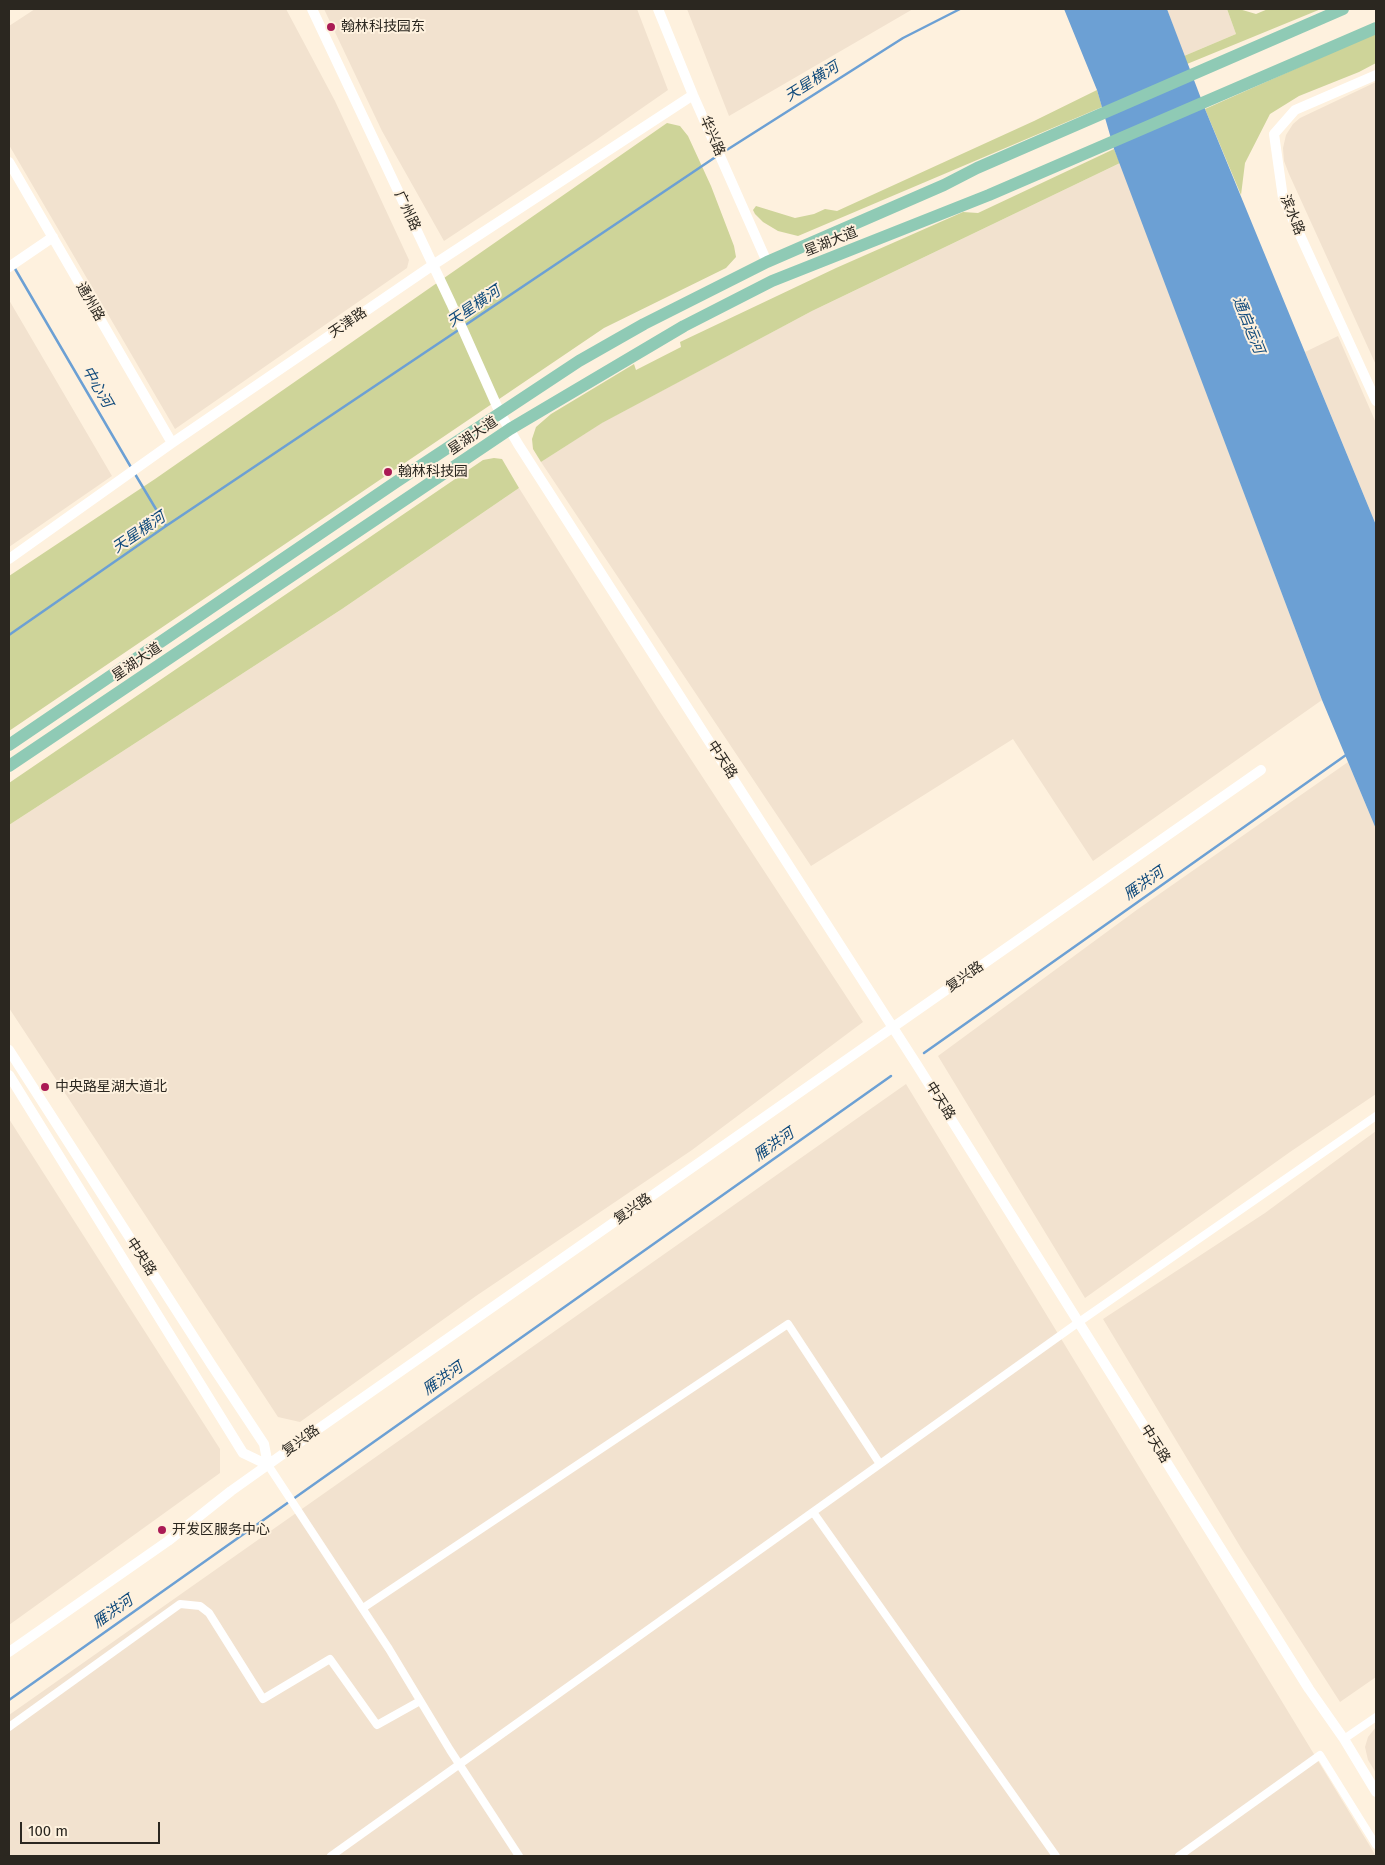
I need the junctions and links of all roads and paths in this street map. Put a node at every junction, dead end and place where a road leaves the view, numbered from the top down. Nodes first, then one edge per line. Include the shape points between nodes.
1 (312, 9) edge
2 (658, 9) edge
3 (1343, 9) edge
4 (1376, 28) edge
5 (1376, 75) edge
6 (693, 95) junction
7 (9, 162) edge
8 (53, 237) junction
9 (767, 262) junction
10 (433, 265) junction
11 (9, 267) edge
12 (1376, 401) edge
13 (500, 413) junction
14 (510, 429) junction
15 (172, 443) junction
16 (9, 559) edge
17 (9, 745) edge
18 (9, 766) edge
19 (1260, 770) dead end
20 (893, 1028) junction
21 (9, 1050) edge
22 (9, 1075) edge
23 (1376, 1116) edge
24 (1079, 1322) junction
25 (880, 1464) junction
26 (268, 1465) junction
27 (813, 1512) junction
28 (363, 1608) junction
29 (9, 1652) edge
30 (420, 1701) junction
31 (1376, 1717) edge
32 (9, 1727) edge
33 (1344, 1739) junction
34 (460, 1764) junction
35 (1376, 1792) edge
36 (1376, 1845) edge
37 (332, 1856) edge
38 (519, 1856) edge
39 (1056, 1856) edge
40 (1179, 1856) edge

1 - 10 street, 广州路
2 - 6 street, 华兴路
3 - 9 main road, 星湖大道
4 - 14 main road, 星湖大道 via 989,195 772,281 684,326
5 - 12 street, 滨水路 via 1295,110 1274,134 1283,198
6 - 9 street, 华兴路
6 - 10 street, 天津路
7 - 8 street, 通州路
8 - 11 street
8 - 15 street, 通州路
9 - 13 main road, 星湖大道 via 644,324 579,361
10 - 13 street, 广州路
10 - 15 street, 天津路
13 - 14 street, 中天路
13 - 17 main road, 星湖大道
14 - 18 main road, 星湖大道
14 - 20 street, 中天路
15 - 16 street, 天津路
19 - 20 street, 复兴路
20 - 24 street, 中天路
20 - 26 street, 复兴路
21 - 26 street, 中央路 via 264,1444
22 - 26 street via 243,1453
23 - 24 street
24 - 25 street
24 - 33 street, 中天路 via 1309,1689
25 - 27 street
25 - 28 street via 788,1324
26 - 28 street
26 - 29 street, 复兴路 via 168,1541
27 - 34 street
27 - 39 street
28 - 30 street
30 - 32 street via 377,1725 330,1659 263,1699 209,1613 200,1606 180,1604
30 - 34 street
31 - 33 street
33 - 35 street, 中天路
34 - 37 street
34 - 38 street
36 - 40 street via 1320,1755

